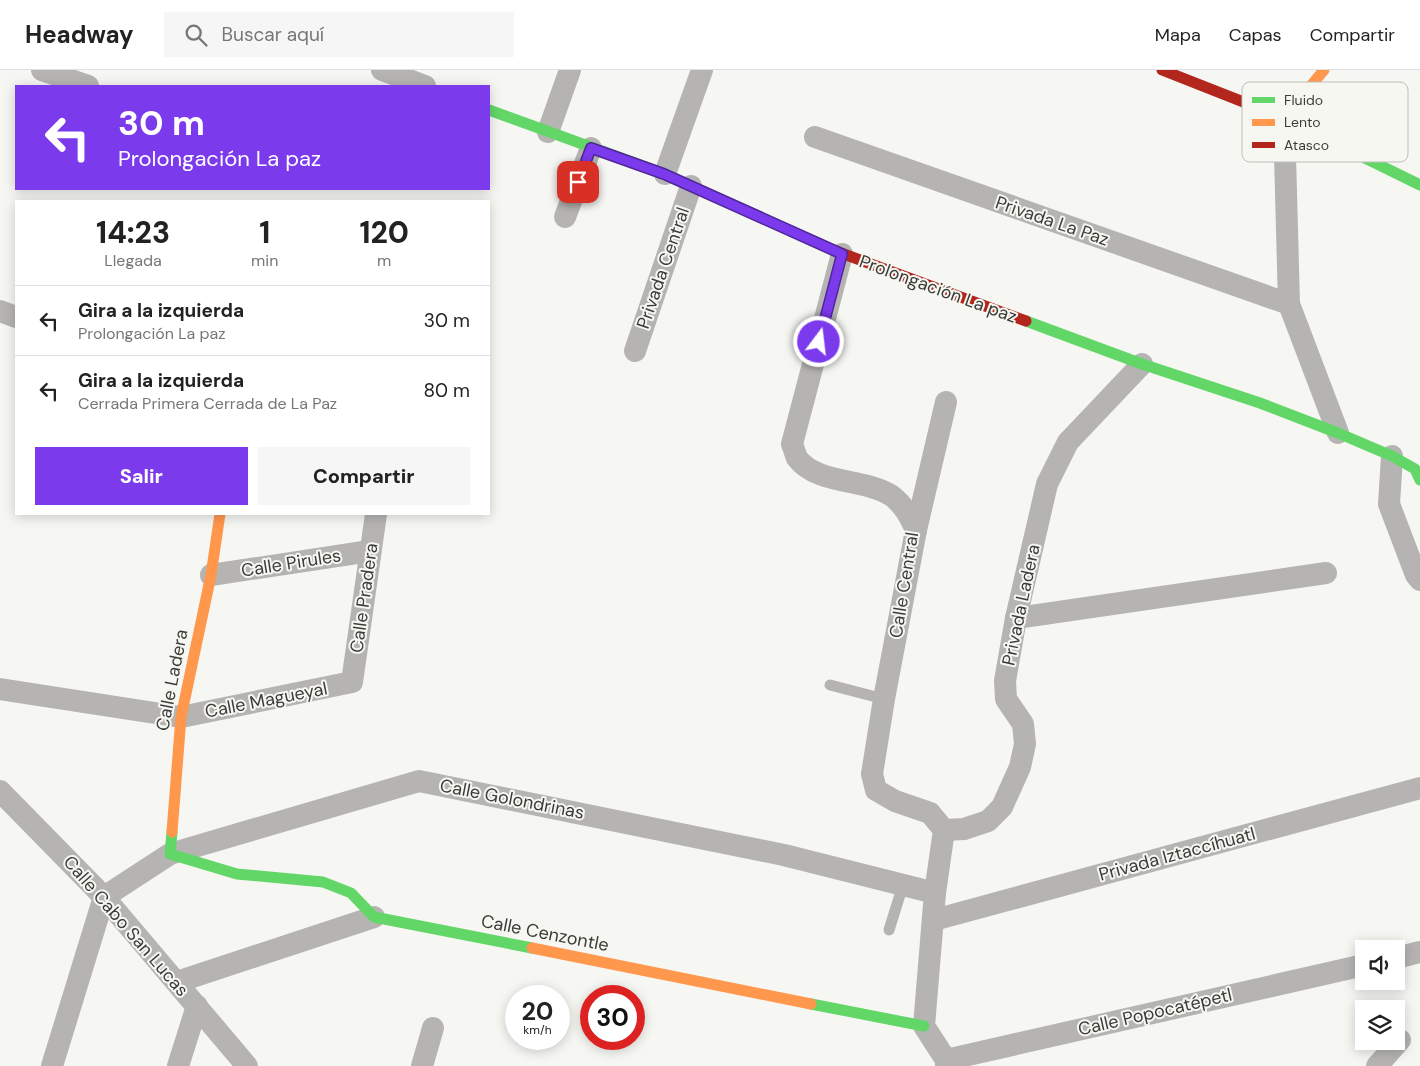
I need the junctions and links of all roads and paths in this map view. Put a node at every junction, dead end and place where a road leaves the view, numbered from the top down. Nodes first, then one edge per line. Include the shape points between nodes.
1 (42, 70) edge
2 (382, 70) edge
3 (429, 70) edge
4 (570, 70) edge
5 (702, 70) edge
6 (1162, 70) edge
7 (1324, 70) edge
8 (1314, 82) edge
9 (85, 85) edge
10 (421, 85) edge
11 (424, 85) edge
12 (1242, 101) edge
13 (490, 110) edge
14 (548, 132) junction
15 (815, 138) dead end
16 (591, 148) junction
17 (1285, 162) edge
18 (1373, 162) edge
19 (664, 174) junction
20 (1420, 185) edge
21 (691, 186) junction
22 (565, 217) dead end
23 (842, 254) junction
24 (1289, 304) junction
25 (0, 311) edge
26 (15, 317) edge
27 (635, 351) dead end
28 (1142, 364) junction
29 (946, 402) dead end
30 (1338, 433) junction
31 (1392, 456) junction
32 (1420, 480) edge
33 (220, 515) edge
34 (376, 515) edge
35 (916, 530) junction
36 (370, 552) junction
37 (1326, 573) dead end
38 (211, 576) junction
39 (1420, 580) edge
40 (1016, 618) junction
41 (352, 682) joint
42 (830, 685) dead end
43 (0, 689) edge
44 (884, 698) junction
45 (181, 717) junction
46 (1420, 788) edge
47 (0, 791) edge
48 (944, 830) junction
49 (170, 854) junction
50 (903, 884) junction
51 (935, 893) junction
52 (104, 897) junction
53 (374, 917) junction
54 (934, 920) junction
55 (889, 930) dead end
56 (1420, 952) edge
57 (1405, 956) edge
58 (1355, 967) edge
59 (176, 982) junction
60 (197, 1006) junction
61 (924, 1026) junction
62 (433, 1028) dead end
63 (1391, 1050) edge
64 (946, 1063) edge
65 (52, 1066) edge
66 (178, 1066) edge
67 (247, 1066) edge
68 (422, 1066) edge
69 (1377, 1066) edge

1 - 9 street
2 - 10 street
3 - 11 street
4 - 14 street
5 - 19 street
6 - 12 street
7 - 8 street
13 - 14 street, Prolongación La paz
14 - 16 street, Prolongación La paz
15 - 24 street, Privada La Paz
16 - 19 street, Prolongación La paz
16 - 22 street
17 - 24 street
18 - 20 street
19 - 21 street, Prolongación La paz
21 - 23 street, Prolongación La paz
21 - 27 street, Privada Central
23 - 28 street, Prolongación La paz
23 - 35 street, Calle Central via 792,444 796,457 806,467 892,496 905,508
24 - 30 street
25 - 26 street
28 - 30 street, Prolongación La paz
28 - 40 street, Privada Ladera via 1068,442 1055,467 1047,484
29 - 35 street
30 - 31 street, Prolongación La paz
31 - 32 street, Prolongación La paz via 1415,469
31 - 39 street via 1389,504
33 - 38 street, Calle Ladera
34 - 36 street, Calle Pradera
35 - 44 street, Calle Central
36 - 38 street, Calle Pirules
36 - 41 street, Calle Pradera
37 - 40 street
38 - 45 street, Calle Ladera
40 - 48 street, Privada Ladera via 1005,681 1006,699 1023,724 1025,744 1020,768 1002,807 988,821 964,829
41 - 45 street, Calle Magueyal
42 - 44 lane
43 - 45 street
44 - 48 street, Calle Central via 872,774 876,790 895,801 930,813
45 - 49 street, Calle Ladera
46 - 54 street, Privada Iztaccíhuatl
47 - 52 street, Calle Cabo San Lucas
48 - 51 street
49 - 50 street, Calle Golondrinas via 420,780 784,854
49 - 52 street, Calle Golondrinas
49 - 53 street via 238,874 323,882 351,893
50 - 51 street, Calle Golondrinas
50 - 55 lane
51 - 54 street
52 - 59 street, Calle Cabo San Lucas
52 - 65 street
53 - 59 street
53 - 61 street, Calle Cenzontle
54 - 61 street
56 - 57 street
58 - 64 street, Calle Popocatépetl
59 - 60 street, Calle Cabo San Lucas
60 - 66 street
60 - 67 street, Calle Cabo San Lucas
61 - 64 street
62 - 68 street
63 - 69 street

